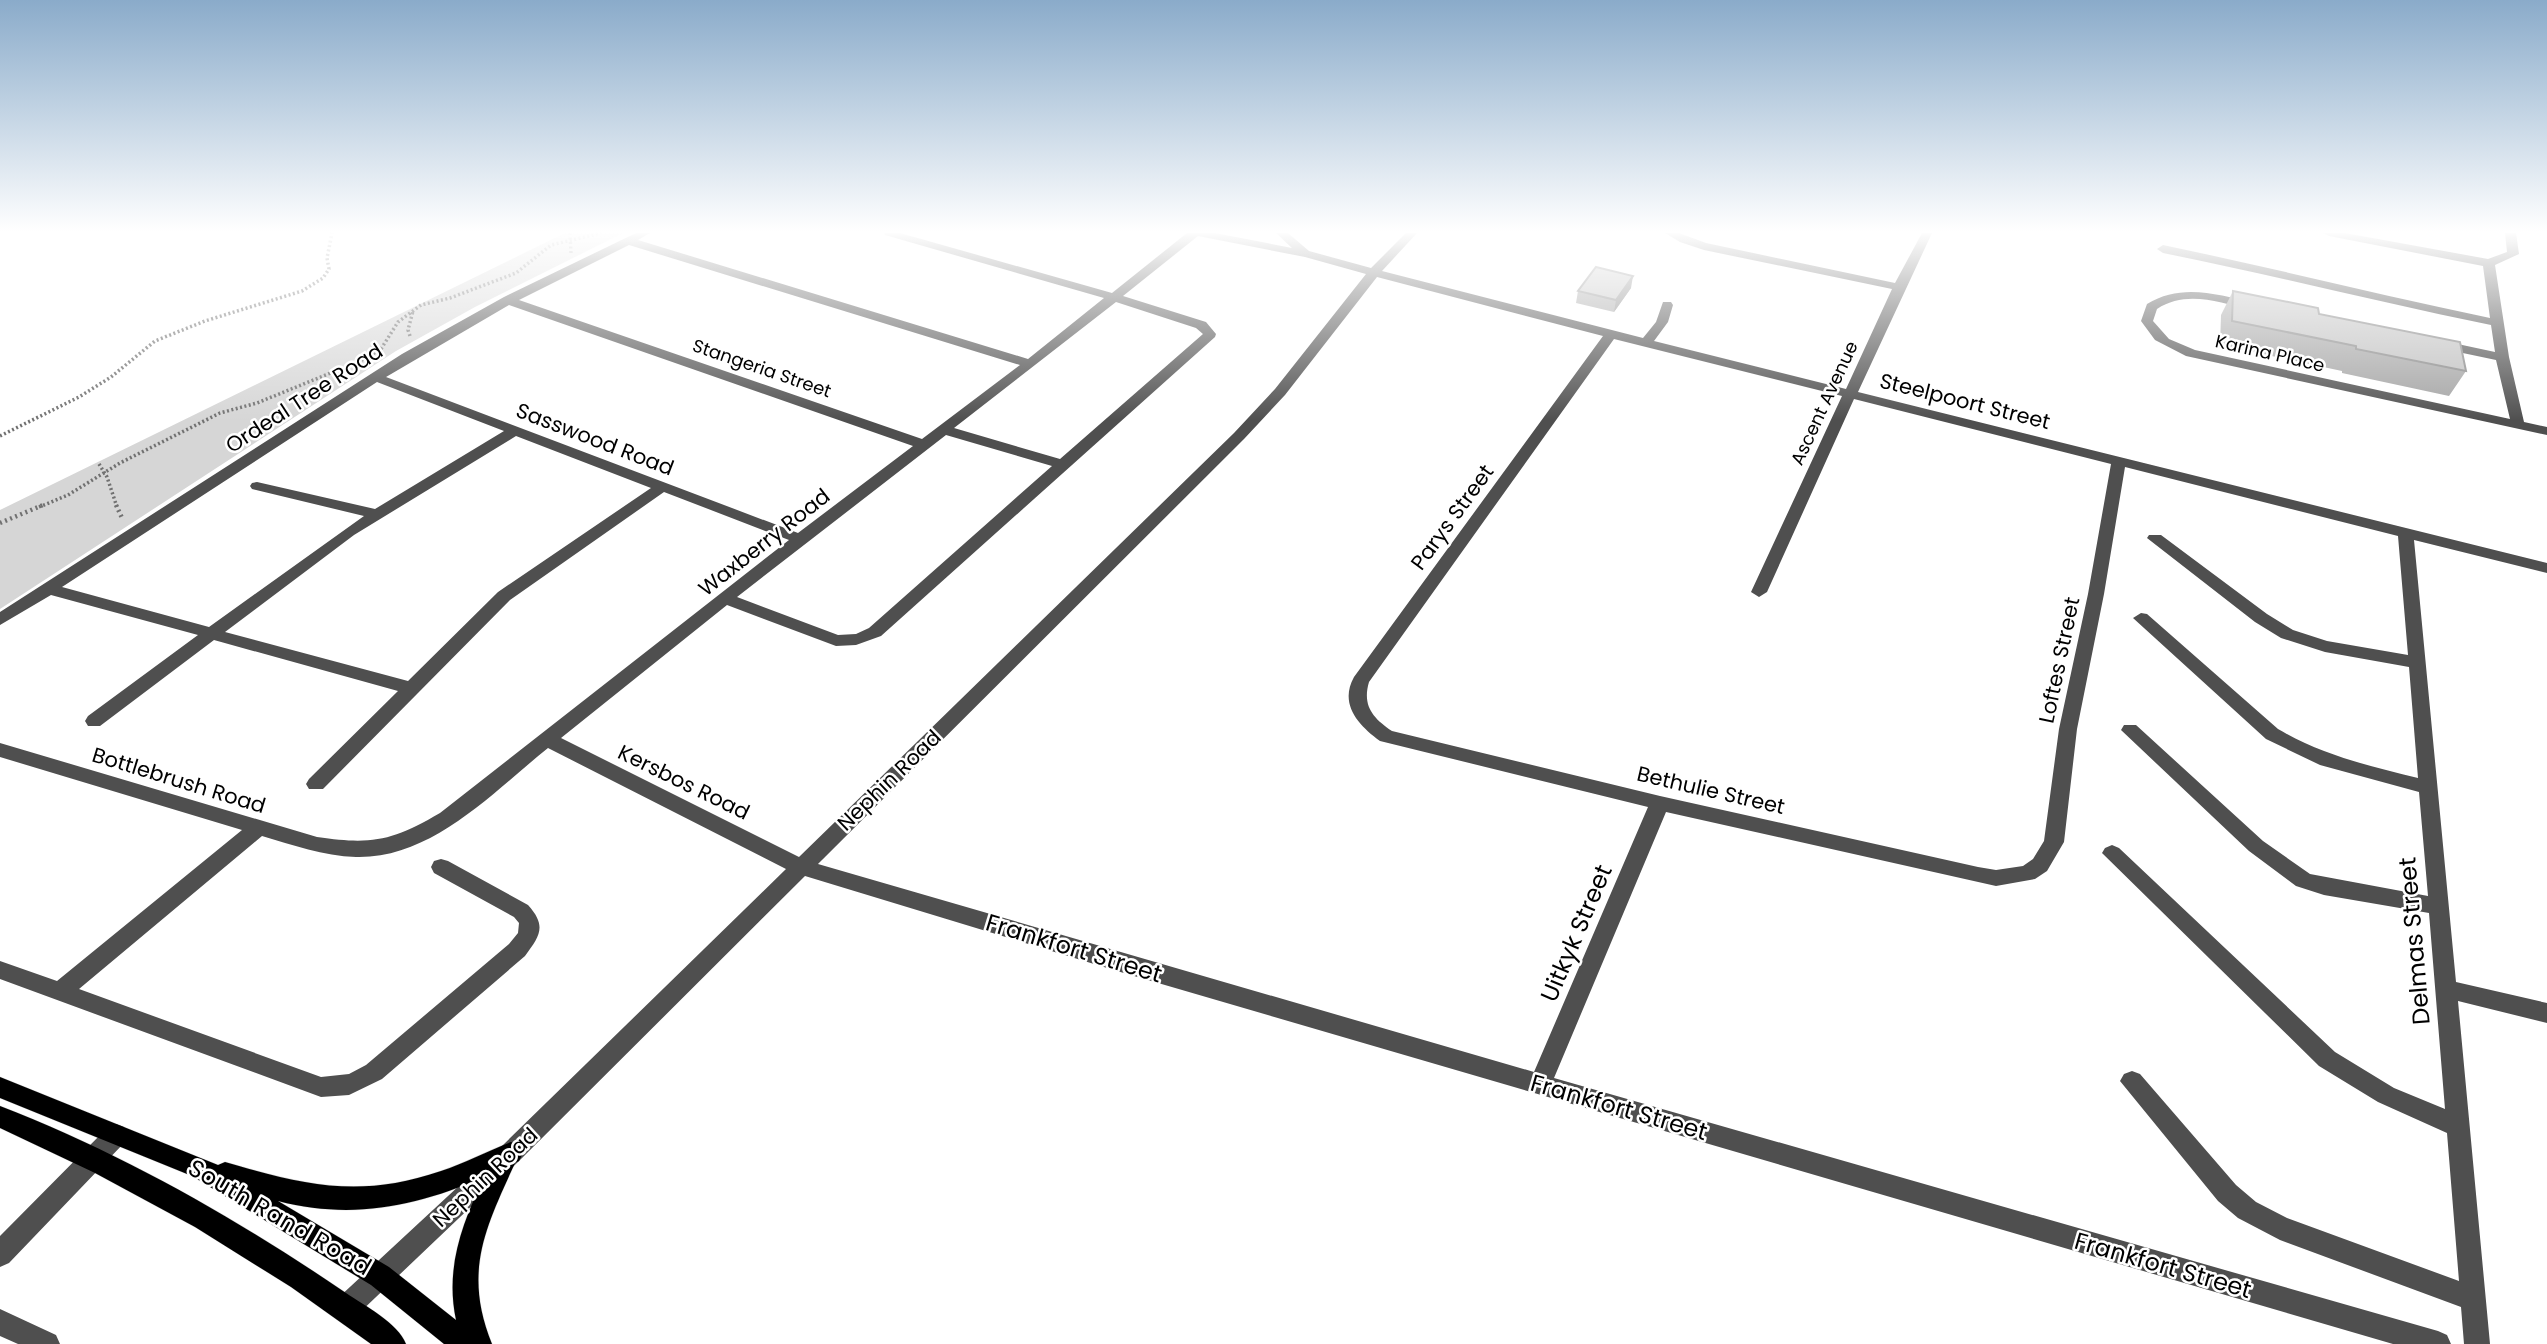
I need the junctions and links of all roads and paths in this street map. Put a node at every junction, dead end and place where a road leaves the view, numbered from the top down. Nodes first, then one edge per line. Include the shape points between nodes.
1 (287, 296) edge
2 (456, 296) edge
3 (517, 296) edge
4 (809, 296) edge
5 (1109, 296) edge
6 (1355, 296) edge
7 (1465, 296) edge
8 (1895, 296) edge
9 (2169, 296) edge
10 (2199, 296) edge
11 (2367, 296) edge
12 (2494, 296) edge
13 (1113, 297) junction
14 (508, 300) junction
15 (1667, 305) dead end
16 (2266, 309) edge
17 (2498, 323) junction
18 (1611, 334) junction
19 (2423, 341) edge
20 (1646, 343) junction
21 (2502, 357) junction
22 (1030, 364) junction
23 (375, 377) junction
24 (1850, 394) junction
25 (2518, 425) junction
26 (944, 430) junction
27 (514, 431) junction
28 (2547, 431) edge
29 (0, 436) edge
30 (925, 445) junction
31 (2119, 461) junction
32 (99, 464) dead end
33 (1064, 465) junction
34 (106, 472) junction
35 (257, 486) dead end
36 (662, 488) junction
37 (375, 514) junction
38 (0, 523) edge
39 (137, 533) junction
40 (2406, 533) junction
41 (2155, 538) dead end
42 (800, 539) junction
43 (2547, 568) edge
44 (49, 589) junction
45 (1759, 592) dead end
46 (725, 599) junction
47 (28, 602) junction
48 (0, 604) edge
49 (2141, 618) dead end
50 (0, 620) edge
51 (213, 634) junction
52 (2417, 663) junction
53 (413, 689) junction
54 (94, 721) dead end
55 (1374, 728) joint
56 (2130, 730) dead end
57 (547, 739) junction
58 (0, 750) edge
59 (316, 784) dead end
60 (2426, 787) junction
61 (1660, 803) junction
62 (259, 827) junction
63 (345, 850) joint
64 (2112, 853) dead end
65 (2040, 865) joint
66 (441, 867) dead end
67 (801, 867) junction
68 (2437, 906) junction
69 (0, 971) edge
70 (2444, 988) junction
71 (60, 992) junction
72 (2547, 1013) edge
73 (2132, 1081) dead end
74 (1540, 1084) junction
75 (0, 1087) edge
76 (0, 1117) edge
77 (2457, 1126) junction
78 (116, 1135) junction
79 (507, 1157) junction
80 (93, 1158) junction
81 (201, 1168) junction
82 (0, 1254) edge
83 (380, 1276) junction
84 (2473, 1299) junction
85 (346, 1308) junction
86 (0, 1322) edge
87 (47, 1344) edge
88 (393, 1344) edge
89 (465, 1344) edge
90 (479, 1344) edge
91 (2438, 1344) edge
92 (2477, 1344) edge

1 - 29 path via 155,341 79,397
2 - 34 path via 421,305 398,322 381,348 360,361 257,403 220,413
3 - 14 street, Ordeal Tree Road
4 - 22 street
5 - 13 street
6 - 67 street, Nephin Road via 1239,436
7 - 18 street, Steelpoort Street
8 - 24 street, Ascent Avenue
9 - 25 street, Karina Place via 2151,307 2147,321 2154,335 2191,353
10 - 16 street, Karina Place
11 - 17 street
12 - 17 street
13 - 22 street, Waxberry Road
13 - 33 street via 1201,325 1210,334
14 - 23 street, Ordeal Tree Road
14 - 30 street, Stangeria Street
15 - 20 street via 1662,322
17 - 21 street
18 - 20 street, Steelpoort Street
18 - 55 street, Parys Street via 1360,681 1356,702
19 - 21 street
20 - 24 street, Steelpoort Street
21 - 25 street
22 - 26 street, Waxberry Road
23 - 27 street, Sasswood Road
23 - 39 street, Ordeal Tree Road
24 - 31 street, Steelpoort Street
24 - 45 street, Ascent Avenue
25 - 28 street, Karina Place
26 - 30 street, Waxberry Road
26 - 33 street
27 - 36 street, Sasswood Road
27 - 37 street
30 - 42 street, Waxberry Road
31 - 40 street, Steelpoort Street
31 - 65 street, Loftes Street via 2068,729 2054,842
32 - 34 path
33 - 46 street via 863,639 836,640
34 - 38 path via 49,504
34 - 39 path via 121,517
35 - 37 street
36 - 42 street, Sasswood Road
36 - 53 street via 504,596
37 - 51 street
39 - 44 street, Ordeal Tree Road
40 - 43 street, Steelpoort Street
40 - 52 street, Delmas Street
41 - 52 street via 2287,634
42 - 46 street, Waxberry Road
44 - 47 street, Ordeal Tree Road
44 - 51 street
46 - 57 street, Waxberry Road
47 - 48 street
47 - 50 street, Ordeal Tree Road
49 - 60 street via 2288,745
51 - 53 street
51 - 54 street
52 - 60 street, Delmas Street
53 - 59 street
55 - 61 street, Bethulie Street via 1402,741
56 - 68 street via 2256,846 2303,880
57 - 63 street, Waxberry Road via 447,818 417,836 391,847
57 - 67 street, Kersbos Road
58 - 62 street, Bottlebrush Road
60 - 68 street, Delmas Street
61 - 65 street, Bethulie Street via 1996,878 2028,873
61 - 74 street, Uitkyk Street
62 - 63 street, Bottlebrush Road
62 - 71 street
64 - 77 street via 2327,1059 2386,1095
66 - 71 street via 521,911 530,921 528,936 356,1083 337,1089 321,1087
67 - 74 street, Frankfort Street
67 - 79 street, Nephin Road
68 - 70 street, Delmas Street
69 - 71 street
70 - 72 street
70 - 77 street, Delmas Street
73 - 84 street via 2227,1193 2247,1210 2280,1228
74 - 91 street, Frankfort Street
75 - 78 main road, South Rand Road
76 - 80 main road, South Rand Road
77 - 84 street, Delmas Street
78 - 80 street
78 - 81 main road, South Rand Road
79 - 81 main road via 441,1184 356,1199 299,1194
79 - 83 street, Nephin Road
79 - 90 main road via 466,1254 465,1302
80 - 82 street
80 - 85 main road, South Rand Road via 246,1242
81 - 83 main road, South Rand Road
83 - 85 street, Nephin Road
83 - 89 main road, South Rand Road
84 - 92 street, Delmas Street
85 - 88 main road, South Rand Road
86 - 87 street

